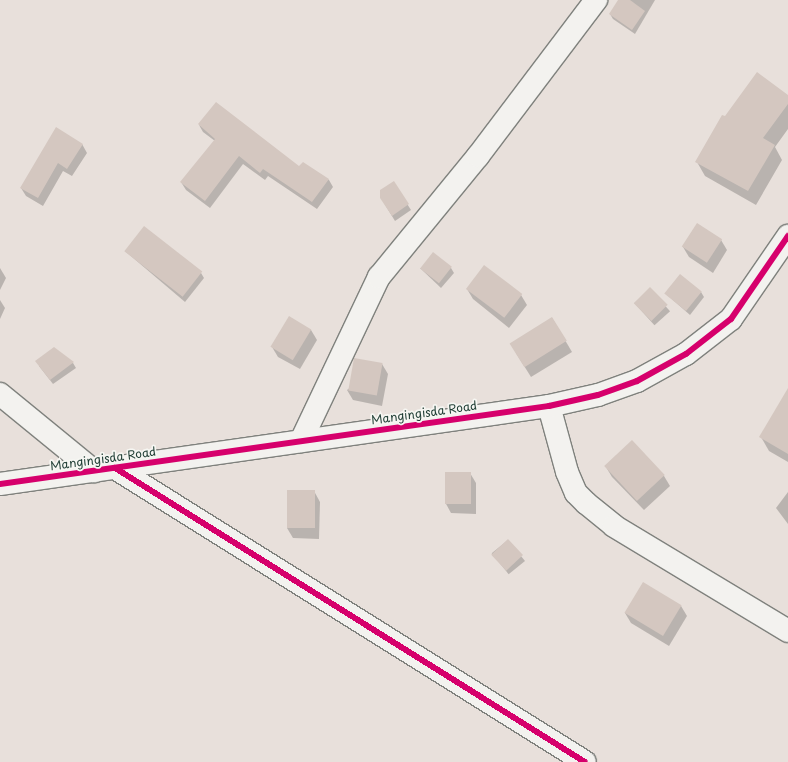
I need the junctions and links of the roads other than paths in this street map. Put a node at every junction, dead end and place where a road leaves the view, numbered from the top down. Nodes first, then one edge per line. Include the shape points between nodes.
1 (596, 0) edge
2 (788, 236) edge
3 (0, 394) edge
4 (549, 406) junction
5 (301, 441) junction
6 (115, 468) junction
7 (94, 471) junction
8 (0, 484) edge
9 (788, 631) edge
10 (585, 762) edge

1 - 5 street via 478,156 379,277
2 - 4 street, Mangingisda Road via 731,319 686,354 636,382 598,395
3 - 7 street
4 - 5 street, Mangingisda Road
4 - 9 street via 567,472 576,493 586,503 614,526
5 - 6 street, Mangingisda Road
6 - 7 street, Mangingisda Road
6 - 10 street
7 - 8 street, Mangingisda Road

